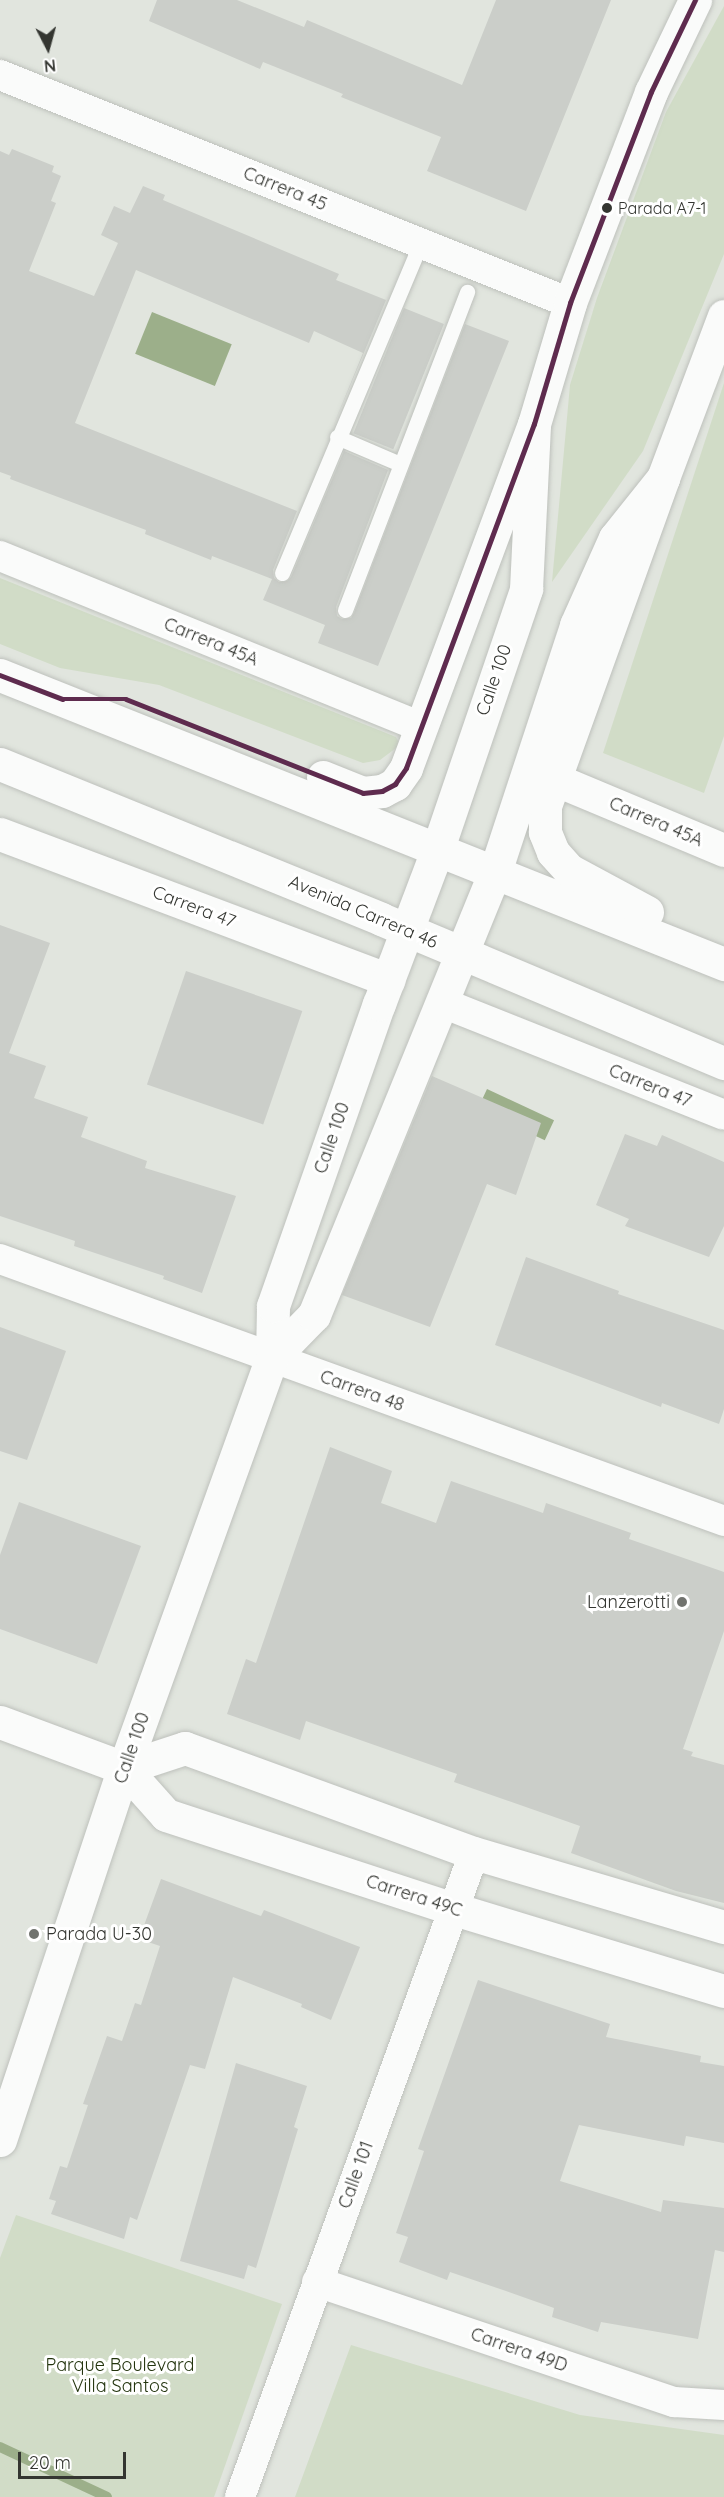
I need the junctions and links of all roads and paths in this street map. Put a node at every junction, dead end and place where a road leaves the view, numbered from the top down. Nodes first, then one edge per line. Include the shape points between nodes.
1 (695, 0) edge
2 (0, 75) edge
3 (421, 243) junction
4 (467, 292) dead end
5 (570, 303) junction
6 (724, 316) edge
7 (534, 424) junction
8 (338, 437) junction
9 (400, 464) junction
10 (663, 478) junction
11 (0, 556) edge
12 (282, 573) dead end
13 (345, 610) dead end
14 (0, 675) edge
15 (63, 699) junction
16 (421, 728) junction
17 (0, 764) edge
18 (554, 779) junction
19 (0, 834) edge
20 (438, 848) junction
21 (724, 850) edge
22 (495, 872) junction
23 (406, 929) junction
24 (724, 943) edge
25 (463, 954) junction
26 (724, 964) edge
27 (388, 980) junction
28 (443, 1003) junction
29 (724, 1063) edge
30 (724, 1115) edge
31 (0, 1258) edge
32 (272, 1359) junction
33 (724, 1521) edge
34 (0, 1722) edge
35 (124, 1768) junction
36 (474, 1853) junction
37 (454, 1909) junction
38 (724, 1927) edge
39 (724, 1991) edge
40 (1, 2135) edge
41 (317, 2282) junction
42 (724, 2405) edge
43 (240, 2497) edge

1 - 5 street, Calle 100 via 651,92
2 - 3 street, Carrera 45
3 - 5 street, Carrera 45
3 - 8 lane
4 - 9 lane
5 - 7 street, Calle 100
6 - 10 street, Calle 100
7 - 16 street
7 - 20 street, Calle 100 via 526,589
8 - 9 lane
8 - 12 lane
9 - 13 lane
10 - 18 street
10 - 22 street, Calle 100 via 615,538 576,625
11 - 16 street, Carrera 45A
14 - 15 street
15 - 16 street via 126,699 363,793 382,791 394,784 406,768
15 - 20 street
17 - 23 street, Avenida Carrera 46
18 - 21 street, Carrera 45A
18 - 24 street via 545,806 545,832 553,852 569,870 651,914
19 - 27 street, Carrera 47
20 - 22 street
20 - 23 street, Calle 100
22 - 25 street, Calle 100
22 - 26 street
23 - 25 street, Avenida Carrera 46
23 - 27 street, Calle 100
25 - 28 street, Calle 100
25 - 29 street, Avenida Carrera 46
27 - 32 street, Calle 100 via 273,1306
28 - 30 street, Carrera 47
28 - 32 street, Calle 100 via 314,1315
31 - 32 street, Carrera 48
32 - 33 street, Carrera 48
32 - 35 street, Calle 100
34 - 35 street, Carrera 49C
35 - 36 street via 185,1748
35 - 37 street, Carrera 49C via 166,1815
35 - 40 street, Calle 100
36 - 37 street, Calle 101
36 - 38 street
37 - 39 street, Carrera 49C
37 - 41 street, Calle 101
41 - 42 street, Carrera 49D via 674,2402
41 - 43 street, Calle 101

